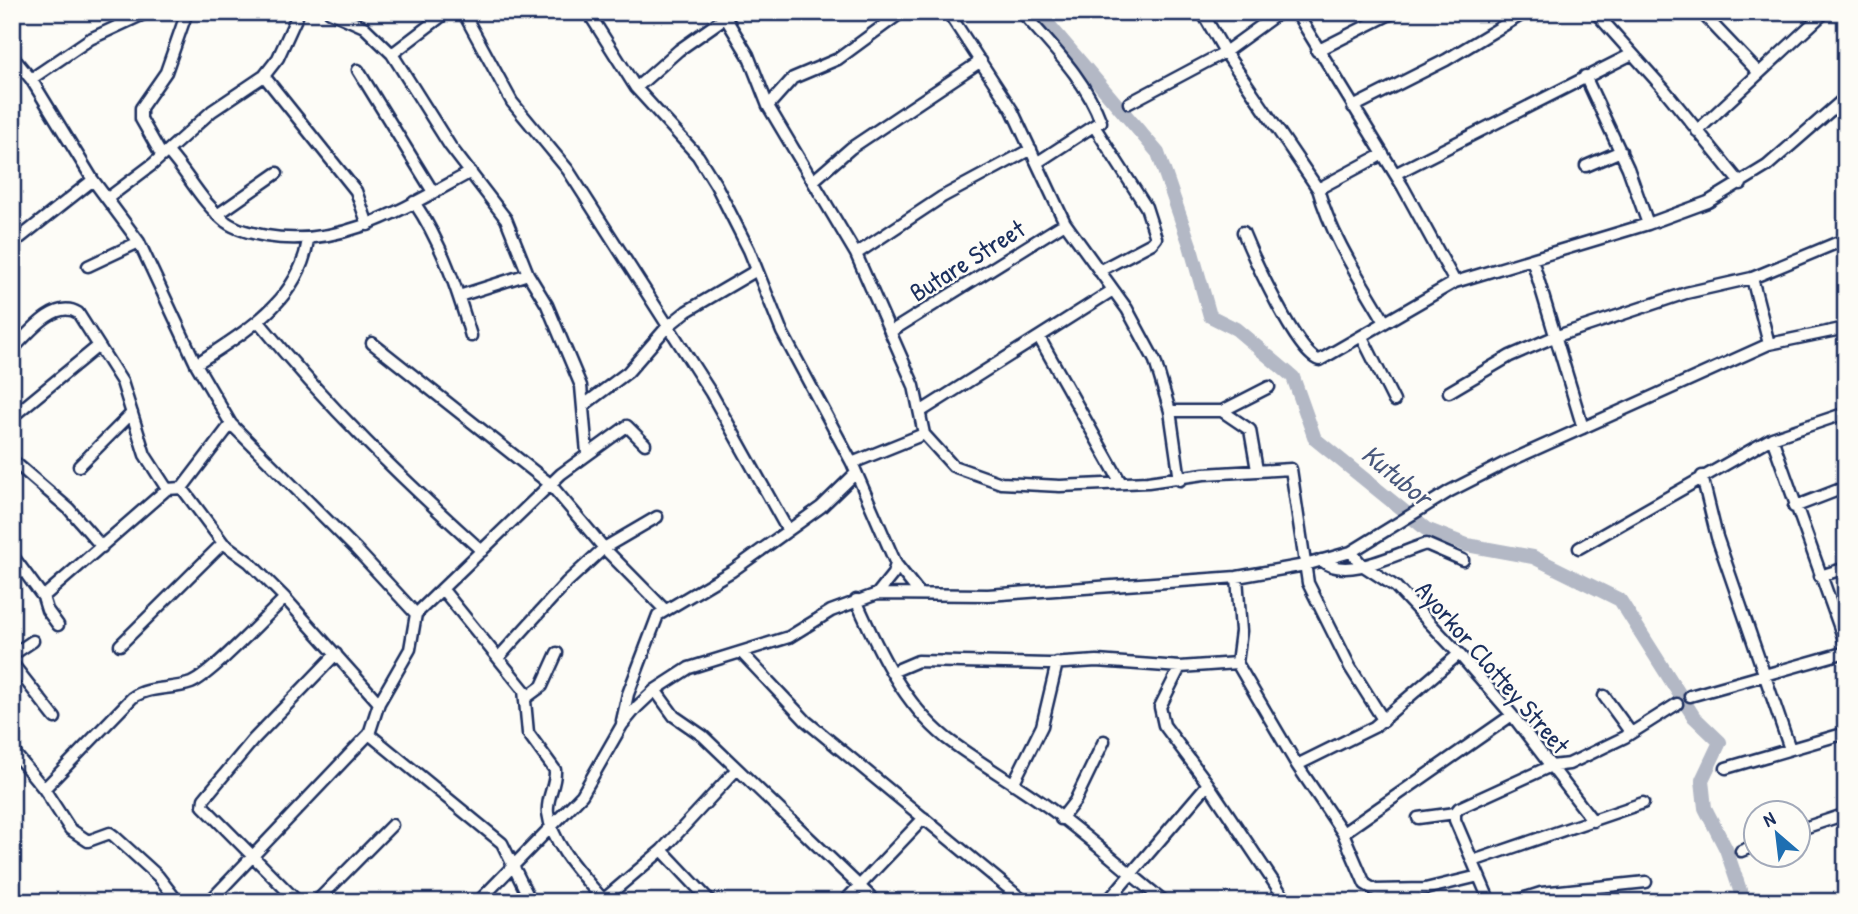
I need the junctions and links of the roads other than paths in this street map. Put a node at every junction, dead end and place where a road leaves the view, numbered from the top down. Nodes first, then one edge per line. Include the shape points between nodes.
1 (148, 12) edge
2 (187, 12) edge
3 (299, 12) edge
4 (330, 12) edge
5 (447, 12) edge
6 (463, 12) edge
7 (588, 12) edge
8 (902, 12) edge
9 (948, 12) edge
10 (1022, 12) edge
11 (1202, 12) edge
12 (1280, 12) edge
13 (1296, 12) edge
14 (1394, 12) edge
15 (1526, 12) edge
16 (1595, 12) edge
17 (1701, 12) edge
18 (1825, 12) edge
19 (134, 15) edge
20 (729, 15) edge
21 (12, 48) edge
22 (1317, 51) junction
23 (1225, 52) junction
24 (393, 54) junction
25 (1632, 54) junction
26 (12, 56) edge
27 (981, 61) junction
28 (358, 70) dead end
29 (1759, 73) junction
30 (264, 76) junction
31 (1585, 76) junction
32 (31, 79) junction
33 (636, 88) junction
34 (1846, 97) edge
35 (1129, 103) dead end
36 (768, 106) junction
37 (1353, 107) junction
38 (1100, 122) junction
39 (1697, 131) junction
40 (1031, 149) junction
41 (1620, 151) junction
42 (165, 154) junction
43 (1383, 154) junction
44 (1038, 162) junction
45 (1586, 166) dead end
46 (471, 172) junction
47 (277, 173) dead end
48 (1395, 174) junction
49 (93, 180) junction
50 (813, 181) junction
51 (1741, 184) junction
52 (1318, 189) junction
53 (433, 192) junction
54 (108, 198) junction
55 (414, 202) junction
56 (217, 215) junction
57 (1065, 223) junction
58 (368, 225) junction
59 (1648, 225) junction
60 (1243, 232) dead end
61 (1846, 239) edge
62 (308, 240) junction
63 (139, 242) junction
64 (12, 244) edge
65 (856, 254) junction
66 (1532, 259) junction
67 (88, 265) dead end
68 (757, 270) junction
69 (1099, 271) junction
70 (528, 274) junction
71 (1752, 278) junction
72 (1455, 282) junction
73 (1113, 289) junction
74 (459, 296) junction
75 (1385, 322) junction
76 (259, 323) junction
77 (667, 327) junction
78 (1846, 328) edge
79 (890, 332) junction
80 (471, 336) dead end
81 (1362, 337) junction
82 (1554, 337) junction
83 (1040, 339) junction
84 (372, 342) dead end
85 (1769, 344) junction
86 (97, 347) junction
87 (12, 350) edge
88 (196, 364) junction
89 (1269, 387) dead end
90 (1449, 392) dead end
91 (1394, 401) dead end
92 (584, 405) junction
93 (1170, 411) junction
94 (1222, 411) junction
95 (920, 412) junction
96 (132, 413) junction
97 (1846, 413) edge
98 (13, 415) edge
99 (231, 424) junction
100 (1583, 428) junction
101 (925, 435) junction
102 (1772, 438) junction
103 (645, 444) dead end
104 (587, 453) junction
105 (12, 460) edge
106 (79, 466) dead end
107 (854, 468) junction
108 (1257, 470) junction
109 (1702, 476) junction
110 (1180, 480) junction
111 (1121, 483) junction
112 (550, 484) junction
113 (1846, 487) edge
114 (183, 488) junction
115 (167, 489) junction
116 (1794, 507) junction
117 (657, 517) dead end
118 (787, 529) junction
119 (223, 542) junction
120 (102, 547) junction
121 (604, 548) junction
122 (1579, 548) dead end
123 (482, 551) junction
124 (1351, 552) junction
125 (12, 555) edge
126 (1321, 560) junction
127 (1463, 560) dead end
128 (897, 564) junction
129 (1305, 565) junction
130 (1362, 565) junction
131 (1846, 568) edge
132 (1820, 576) junction
133 (1237, 577) junction
134 (443, 590) junction
135 (877, 594) junction
136 (920, 594) junction
137 (43, 597) junction
138 (285, 598) junction
139 (856, 600) junction
140 (664, 609) junction
141 (416, 614) junction
142 (58, 625) dead end
143 (33, 641) dead end
144 (120, 645) dead end
145 (1846, 645) edge
146 (741, 652) junction
147 (1846, 652) edge
148 (557, 653) dead end
149 (335, 654) junction
150 (1459, 654) junction
151 (499, 657) junction
152 (13, 663) edge
153 (1057, 663) junction
154 (1237, 663) junction
155 (1180, 667) junction
156 (892, 672) junction
157 (1765, 675) junction
158 (655, 690) junction
159 (1604, 696) dead end
160 (1690, 696) dead end
161 (527, 697) junction
162 (379, 703) junction
163 (1676, 704) dead end
164 (1512, 715) junction
165 (55, 718) dead end
166 (1384, 721) junction
167 (622, 725) junction
168 (1631, 733) junction
169 (1846, 733) edge
170 (369, 734) junction
171 (1104, 741) dead end
172 (1790, 749) junction
173 (12, 750) edge
174 (1297, 765) junction
175 (1551, 766) junction
176 (1726, 768) dead end
177 (737, 769) junction
178 (1013, 784) junction
179 (1208, 784) junction
180 (44, 789) junction
181 (1643, 803) dead end
182 (1455, 813) junction
183 (1846, 814) edge
184 (924, 818) junction
185 (1418, 818) dead end
186 (1061, 819) junction
187 (1592, 821) junction
188 (392, 825) dead end
189 (1812, 826) edge
190 (552, 828) junction
191 (1343, 833) junction
192 (662, 850) junction
193 (253, 854) junction
194 (1473, 861) junction
195 (513, 868) junction
196 (1131, 875) junction
197 (1479, 876) junction
198 (1646, 883) dead end
199 (860, 886) junction
200 (1369, 888) junction
201 (604, 901) edge
202 (178, 902) edge
203 (209, 902) edge
204 (298, 902) edge
205 (316, 902) edge
206 (478, 902) edge
207 (531, 902) edge
208 (711, 902) edge
209 (844, 902) edge
210 (876, 902) edge
211 (1025, 902) edge
212 (1107, 902) edge
213 (1165, 902) edge
214 (1287, 902) edge
215 (1370, 902) edge
216 (1490, 902) edge
217 (1512, 902) edge

1 - 19 street
2 - 42 street via 172,60 141,108 141,119
3 - 30 street via 278,58
4 - 24 street via 364,27
5 - 24 street
6 - 77 street via 503,88 572,175
7 - 33 street
8 - 36 street via 838,59 793,78
9 - 27 street
10 - 38 street via 1086,89
11 - 23 street
12 - 23 street
13 - 22 street
14 - 22 street
15 - 37 street via 1457,54
16 - 25 street
17 - 29 street
18 - 29 street
19 - 32 street
20 - 33 street
20 - 36 street
21 - 26 street
22 - 37 street
23 - 35 street
23 - 52 street
24 - 46 street
25 - 31 street
25 - 39 street
26 - 32 street
27 - 40 street
27 - 50 street via 851,148
28 - 53 street
29 - 39 street
30 - 42 street via 212,111
30 - 58 street via 356,191
31 - 41 street
31 - 48 street
32 - 49 street
33 - 68 street via 698,156 736,221
34 - 51 street
36 - 50 street
37 - 43 street
38 - 44 street
38 - 69 street via 1146,207 1156,238
39 - 51 street
40 - 44 street
40 - 65 street via 942,197
41 - 45 street
41 - 59 street
42 - 54 street
42 - 56 street via 185,171
43 - 48 street
43 - 52 street
44 - 57 street
46 - 53 street
46 - 70 street via 506,219
47 - 56 street
48 - 72 street
49 - 54 street
49 - 64 street
50 - 65 street
51 - 59 street via 1694,209
52 - 75 street via 1348,261
53 - 55 street
54 - 63 street
55 - 58 street
55 - 74 street via 432,228
56 - 62 street via 249,233
57 - 69 street
57 - 79 street, Butare Street
58 - 62 street
59 - 66 street
60 - 81 street via 1276,303 1314,360
61 - 71 street
62 - 76 street via 302,268
63 - 67 street
63 - 88 street
65 - 79 street
66 - 72 street
66 - 82 street
68 - 77 street
68 - 107 street via 782,332
69 - 73 street
70 - 74 street
70 - 92 street via 564,344
71 - 82 street via 1686,293
71 - 85 street
72 - 75 street
73 - 83 street
73 - 93 street via 1155,361
74 - 80 street
75 - 81 street
76 - 88 street
76 - 123 street via 304,378 391,469
77 - 92 street via 628,372
77 - 118 street via 711,393
78 - 85 street
79 - 95 street via 914,386
81 - 91 street
82 - 90 street via 1510,356
82 - 100 street
83 - 95 street
83 - 111 street
84 - 112 street
85 - 100 street
86 - 87 street via 78,313 71,309 41,321
86 - 96 street via 122,382
86 - 98 street
88 - 99 street
89 - 94 street
92 - 104 street
93 - 94 street
93 - 110 street
94 - 108 street via 1250,430
95 - 101 street
96 - 106 street
96 - 115 street via 145,455
97 - 102 street
99 - 114 street
99 - 141 street
100 - 124 street via 1450,491
101 - 107 street
101 - 111 street via 953,467 1001,483
102 - 109 street
102 - 116 street
103 - 104 street via 627,426
104 - 112 street
105 - 120 street via 69,509
107 - 118 street via 832,498
107 - 128 street
108 - 110 street
108 - 129 street via 1286,468 1293,473
109 - 122 street
109 - 157 street via 1717,537
110 - 111 street
112 - 121 street
112 - 123 street
113 - 116 street
114 - 115 street
114 - 119 street
115 - 120 street
116 - 132 street
117 - 121 street
118 - 140 street via 732,570
119 - 138 street
119 - 144 street
120 - 137 street
121 - 140 street
121 - 151 street
123 - 134 street
124 - 126 street
124 - 130 street, Ayorkor Clottey Street
125 - 137 street
126 - 129 street
126 - 130 street via 1336,569
127 - 130 street via 1426,544
128 - 135 street
128 - 136 street
129 - 133 street
129 - 166 street via 1308,583 1350,667
130 - 150 street, Ayorkor Clottey Street via 1396,587
131 - 132 street
132 - 145 street
133 - 136 street via 988,596
133 - 154 street via 1241,631
134 - 141 street
134 - 151 street
135 - 136 street
135 - 139 street
137 - 142 street
138 - 149 street
138 - 180 street via 198,679 132,698
139 - 146 street via 789,637
139 - 156 street
140 - 167 street via 652,625
141 - 162 street via 410,649
143 - 152 street
146 - 158 street via 689,668
146 - 184 street via 806,720
147 - 157 street
148 - 161 street via 542,686
149 - 162 street
149 - 193 street via 204,799 203,806
150 - 164 street, Ayorkor Clottey Street
150 - 166 street
151 - 161 street
152 - 165 street
153 - 155 street
153 - 156 street via 918,661
153 - 178 street via 1042,726
154 - 155 street
154 - 174 street
155 - 179 street via 1163,698 1161,717
156 - 178 street via 914,705 944,736
157 - 160 street
157 - 172 street
158 - 167 street
158 - 177 street via 674,716
159 - 168 street
161 - 190 street via 528,733 555,770 548,813
162 - 170 street
163 - 168 street
164 - 175 street, Ayorkor Clottey Street
164 - 191 street
166 - 174 street
167 - 190 street via 582,795
168 - 175 street via 1569,764
169 - 172 street
170 - 193 street
170 - 195 street via 502,843
171 - 186 street
172 - 176 street
173 - 180 street
174 - 191 street
175 - 182 street
175 - 187 street, Ayorkor Clottey Street
177 - 192 street
177 - 199 street
178 - 186 street
179 - 196 street
179 - 214 street
180 - 202 street via 70,829 88,841 110,833 150,868
181 - 187 street
182 - 185 street
182 - 194 street
183 - 189 street
184 - 199 street
184 - 211 street
186 - 196 street
187 - 194 street
188 - 205 street
190 - 195 street
190 - 201 street
191 - 200 street
192 - 201 street
192 - 208 street
193 - 203 street
193 - 204 street
194 - 197 street
195 - 206 street
195 - 207 street
196 - 212 street
196 - 213 street
197 - 200 street via 1441,887
197 - 216 street
198 - 217 street via 1541,892
199 - 209 street
199 - 210 street
200 - 215 street

